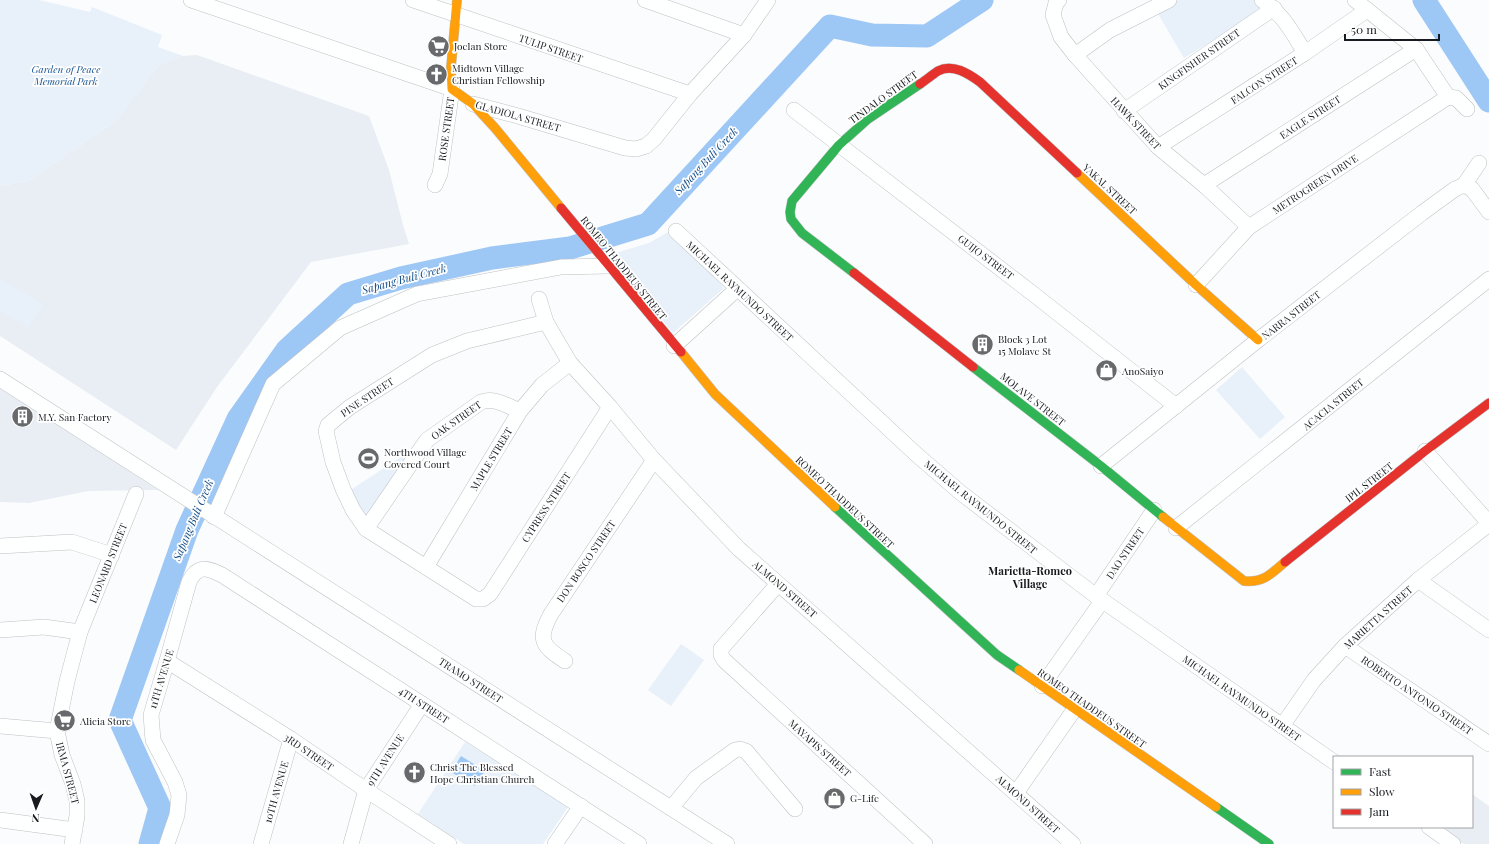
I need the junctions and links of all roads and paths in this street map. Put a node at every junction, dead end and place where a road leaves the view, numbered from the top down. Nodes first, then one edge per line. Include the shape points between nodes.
1 (191, 0) edge
2 (413, 0) edge
3 (457, 0) edge
4 (645, 0) edge
5 (768, 0) edge
6 (1059, 0) edge
7 (1169, 0) edge
8 (1355, 0) edge
9 (1268, 4) edge
10 (1368, 10) junction
11 (456, 16) junction
12 (744, 34) junction
13 (1416, 49) junction
14 (1306, 53) junction
15 (1075, 55) junction
16 (940, 70) joint
17 (452, 88) junction
18 (690, 94) junction
19 (1448, 97) junction
20 (473, 104) junction
21 (794, 110) dead end
22 (1467, 110) dead end
23 (1124, 111) junction
24 (839, 145) junction
25 (1158, 147) junction
26 (1479, 164) dead end
27 (435, 185) dead end
28 (1464, 185) junction
29 (1204, 186) junction
30 (1489, 212) edge
31 (791, 222) joint
32 (1249, 227) junction
33 (676, 231) dead end
34 (604, 261) junction
35 (1489, 279) edge
36 (1196, 285) junction
37 (737, 289) junction
38 (539, 299) dead end
39 (546, 322) junction
40 (1258, 340) junction
41 (674, 346) junction
42 (570, 363) junction
43 (0, 379) edge
44 (1489, 402) edge
45 (1176, 406) junction
46 (610, 407) junction
47 (520, 411) junction
48 (1425, 451) junction
49 (654, 460) junction
50 (1100, 466) junction
51 (136, 494) dead end
52 (1154, 510) junction
53 (210, 514) junction
54 (1489, 524) edge
55 (1176, 528) junction
56 (366, 529) junction
57 (0, 546) edge
58 (112, 555) junction
59 (426, 567) junction
60 (208, 568) joint
61 (1264, 579) joint
62 (1418, 580) junction
63 (778, 584) junction
64 (476, 599) joint
65 (1099, 599) junction
66 (0, 630) edge
67 (1489, 630) edge
68 (80, 632) junction
69 (1346, 646) junction
70 (167, 661) junction
71 (565, 661) dead end
72 (1042, 686) junction
73 (422, 704) junction
74 (1074, 710) junction
75 (0, 726) edge
76 (1282, 726) junction
77 (57, 731) junction
78 (291, 739) junction
79 (1489, 744) edge
80 (1333, 761) edge
81 (366, 790) junction
82 (1016, 793) junction
83 (581, 806) junction
84 (671, 808) junction
85 (795, 809) dead end
86 (0, 820) edge
87 (1429, 828) edge
88 (74, 837) edge
89 (443, 842) edge
90 (167, 844) edge
91 (261, 844) edge
92 (351, 844) edge
93 (555, 844) edge
94 (639, 844) edge
95 (727, 844) edge
96 (925, 844) edge
97 (1073, 844) edge
98 (1269, 844) edge
99 (1453, 844) edge

1 - 17 street, GLADIOLA STREET
2 - 11 street, TULIP STREET
3 - 11 street, ROSE STREET
4 - 12 street
5 - 12 street, GLADIOLA STREET
6 - 15 street, HAWK STREET via 1053,15 1061,37
7 - 15 street via 1110,30
8 - 10 street
9 - 14 street via 1287,23
9 - 23 street, KINGFISHER STREET
10 - 13 street
10 - 14 street, FALCON STREET
11 - 17 street, ROSE STREET via 451,67
11 - 18 street, TULIP STREET
12 - 18 street, GLADIOLA STREET
13 - 19 street
13 - 29 street, EAGLE STREET
14 - 25 street, FALCON STREET
15 - 23 street, HAWK STREET
16 - 24 street, TINDALO STREET via 868,119
16 - 36 street, YAKAL STREET via 956,69 968,73 980,82
17 - 20 street, GLADIOLA STREET
17 - 27 street, ROSE STREET via 440,174
18 - 20 street, GLADIOLA STREET via 654,140 636,149
19 - 22 street via 1456,98
19 - 32 street, METROGREEN DRIVE
20 - 34 street, ROMEO THADDEUS STREET
21 - 24 street, GUIJO STREET
23 - 25 street, HAWK STREET
24 - 31 street, TINDALO STREET via 792,201
24 - 45 street, GUIJO STREET
25 - 29 street, HAWK STREET
26 - 28 street, NARRA STREET
28 - 30 street via 1472,189
28 - 40 street, NARRA STREET via 1422,213
29 - 32 street, HAWK STREET
31 - 50 street, MOLAVE STREET
32 - 36 street, METROGREEN DRIVE
33 - 37 street, MICHAEL RAYMUNDO STREET
34 - 41 street, ROMEO THADDEUS STREET
34 - 53 street via 417,294 340,328 273,384
35 - 55 street, ACACIA STREET
36 - 40 street, YAKAL STREET
37 - 41 street
37 - 65 street, MICHAEL RAYMUNDO STREET via 949,483
38 - 39 street, ALMOND STREET
39 - 42 street, ALMOND STREET
39 - 56 street, PINE STREET via 467,341 432,354 350,406 328,425 326,431 333,462 353,510
40 - 45 street, NARRA STREET
41 - 72 street, ROMEO THADDEUS STREET via 715,394 854,525 997,655
42 - 46 street, ALMOND STREET
42 - 47 street, MAPLE STREET via 542,384
43 - 53 street, TRAMO STREET
44 - 48 street, IPIL STREET
45 - 50 street, NARRA STREET
46 - 49 street, ALMOND STREET
46 - 64 street, CYPRESS STREET via 490,594 483,599
47 - 56 street, OAK STREET via 494,400 487,400 427,440
47 - 59 street, MAPLE STREET
48 - 54 street
48 - 61 street, IPIL STREET
49 - 63 street, ALMOND STREET via 738,549
49 - 71 street, DON BOSCO STREET via 545,625 544,644
50 - 52 street, MOLAVE STREET
51 - 58 street, LEONARD STREET
52 - 55 street, MOLAVE STREET
52 - 65 street, DAO STREET
53 - 84 street, TRAMO STREET
54 - 62 street, MARIETTA STREET
55 - 61 street, MOLAVE STREET via 1244,581
56 - 59 street, PINE STREET
57 - 58 street via 72,542
58 - 68 street, LEONARD STREET
59 - 64 street, PINE STREET
60 - 70 street, 11TH AVENUE via 193,574 189,582
60 - 73 street, 4TH STREET
62 - 67 street
62 - 69 street, MARIETTA STREET
63 - 82 street, ALMOND STREET
63 - 96 street, MAYAPIS STREET via 721,649 721,655
65 - 72 street, DAO STREET
65 - 76 street, MICHAEL RAYMUNDO STREET
66 - 68 street via 44,627
68 - 77 street, IRMA STREET
69 - 76 street, MARIETTA STREET via 1314,680
69 - 79 street, ROBERTO ANTONIO STREET
70 - 78 street, 3RD STREET
70 - 90 street, 11TH AVENUE via 150,715 153,740 179,795 177,815
72 - 74 street, ROMEO THADDEUS STREET
73 - 81 street, 9TH AVENUE
73 - 83 street, 4TH STREET
74 - 82 street
74 - 98 street, ROMEO THADDEUS STREET
75 - 77 street
76 - 80 street, MICHAEL RAYMUNDO STREET
77 - 88 street, IRMA STREET via 77,802
78 - 81 street, 3RD STREET
78 - 91 street, 10TH AVENUE
81 - 89 street, 3RD STREET
81 - 92 street, 9TH AVENUE
82 - 97 street, ALMOND STREET
83 - 93 street
83 - 94 street, 4TH STREET
84 - 85 street via 696,778 740,749 746,751
84 - 95 street, TRAMO STREET
86 - 88 street
87 - 99 street

